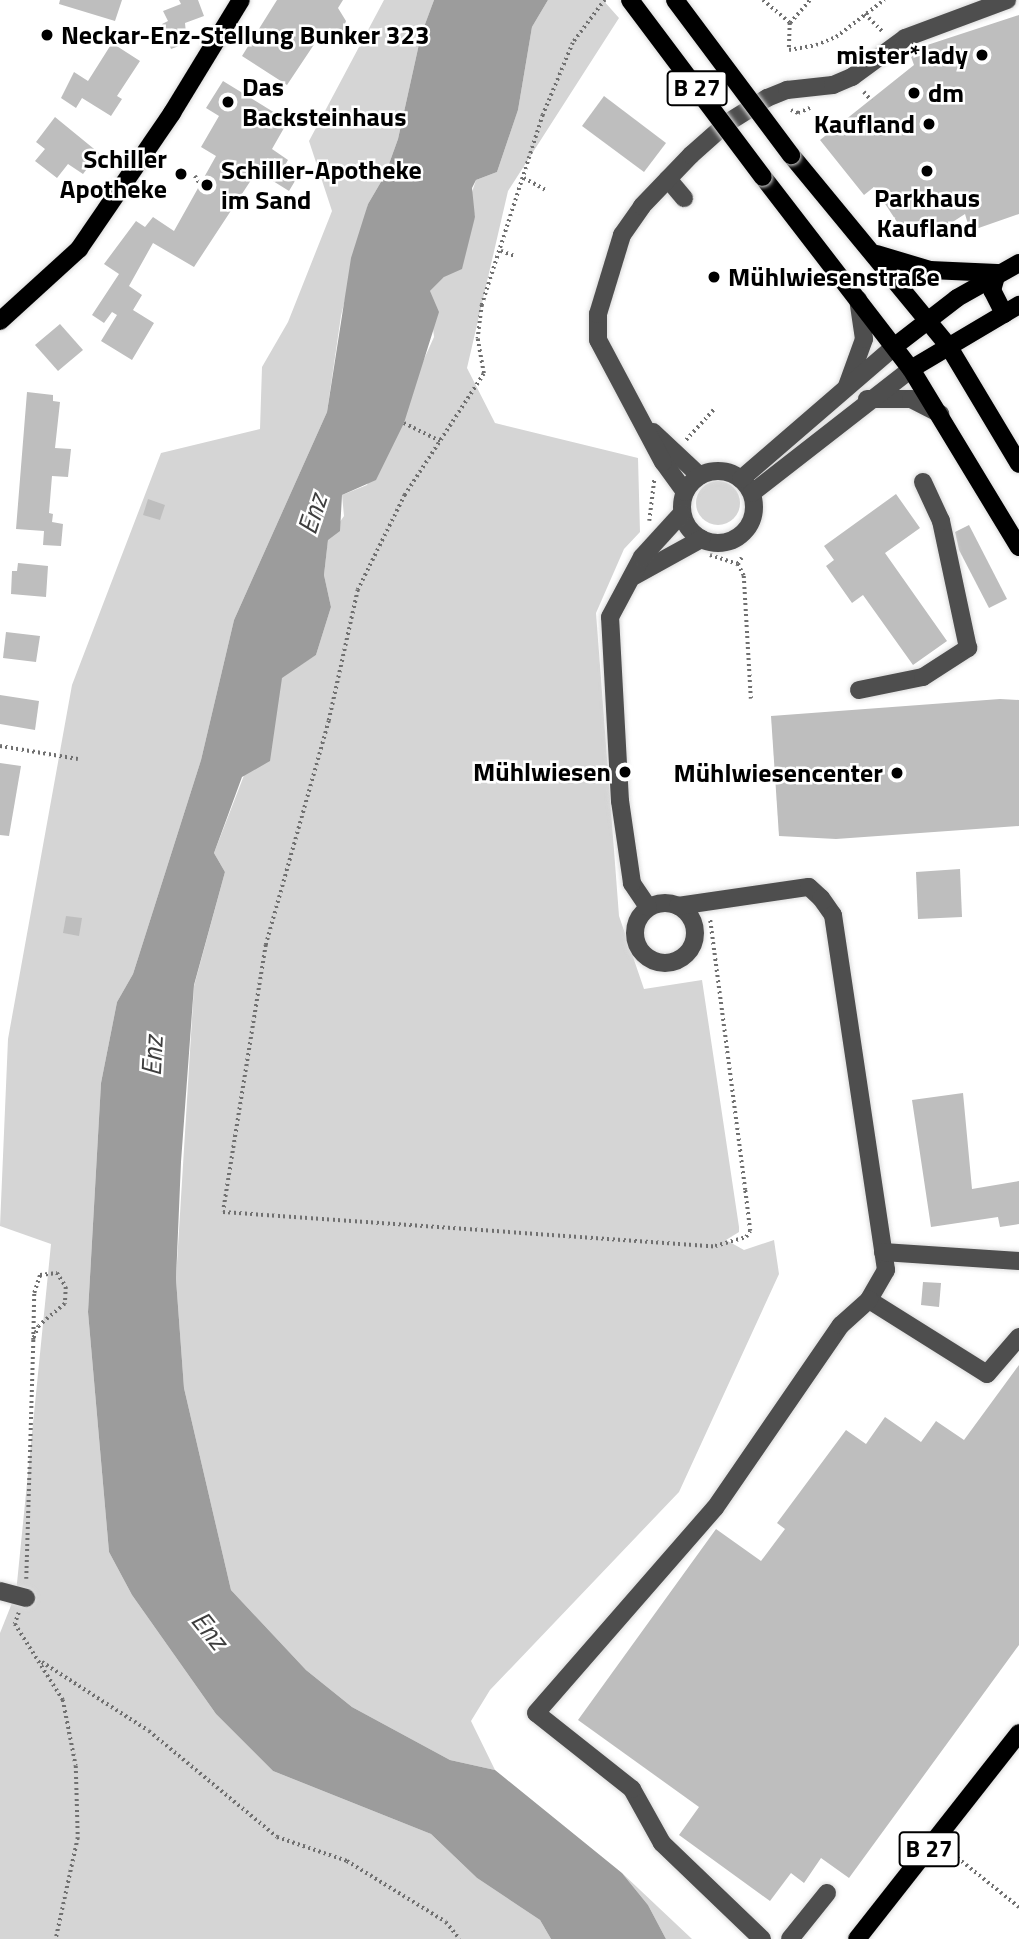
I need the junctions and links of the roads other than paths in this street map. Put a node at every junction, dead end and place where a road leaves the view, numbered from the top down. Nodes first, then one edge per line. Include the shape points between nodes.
1 (241, 0) edge
2 (630, 0) edge
3 (675, 0) edge
4 (1007, 0) edge
5 (668, 179) junction
6 (684, 198) dead end
7 (877, 254) junction
8 (1019, 263) edge
9 (997, 273) junction
10 (856, 295) junction
11 (1012, 310) edge
12 (929, 320) junction
13 (0, 321) edge
14 (895, 346) junction
15 (949, 347) junction
16 (912, 369) junction
17 (844, 393) junction
18 (867, 399) junction
19 (942, 415) junction
20 (643, 422) junction
21 (1019, 464) edge
22 (700, 476) junction
23 (923, 482) dead end
24 (747, 486) junction
25 (685, 492) junction
26 (682, 513) junction
27 (701, 539) junction
28 (1019, 547) edge
29 (634, 576) junction
30 (859, 690) dead end
31 (678, 906) junction
32 (648, 907) junction
33 (883, 1252) junction
34 (1019, 1261) edge
35 (869, 1300) junction
36 (1019, 1337) edge
37 (0, 1591) edge
38 (26, 1598) road end
39 (1019, 1732) edge
40 (827, 1893) dead end
41 (762, 1939) edge
42 (790, 1939) edge
43 (857, 1939) edge

1 - 13 main road via 172,113 79,249
2 - 10 main road, B 27, bridge
3 - 7 main road, B 27, bridge via 792,155
4 - 5 street via 894,44 852,78 821,89 786,90 767,98 727,123
5 - 6 street
5 - 20 street via 622,235 598,314 598,340
7 - 9 main road via 930,270
7 - 12 main road, B 27
8 - 9 main road
9 - 11 main road via 992,290
9 - 12 main road
10 - 14 main road, B 27
10 - 17 street via 864,339
11 - 15 main road
12 - 14 main road
12 - 15 main road, B 27
14 - 16 main road, B 27
14 - 17 street
15 - 16 main road
15 - 21 main road, B 27
16 - 18 street
16 - 19 main road, B 27
17 - 24 street
18 - 19 street via 911,399
18 - 24 street
19 - 28 main road, B 27
20 - 22 street
20 - 25 street
22 - 24 street via 721,471
22 - 25 street
23 - 30 street via 941,521 968,648 923,677
24 - 27 street via 754,514 745,532 724,543
25 - 26 street
26 - 27 street
26 - 29 street via 642,556
27 - 29 street
29 - 32 street via 610,617 611,668 620,801 632,883
31 - 32 street via 667,902
31 - 32 street via 691,918 695,937 687,954 668,963 649,959 636,943 636,923
31 - 33 street via 809,887 833,915
33 - 34 street
33 - 35 street via 886,1270
35 - 36 street via 987,1374
35 - 41 street via 841,1325 715,1508 536,1713 632,1789 662,1843
37 - 38 street
39 - 43 main road, B 27
40 - 42 street

